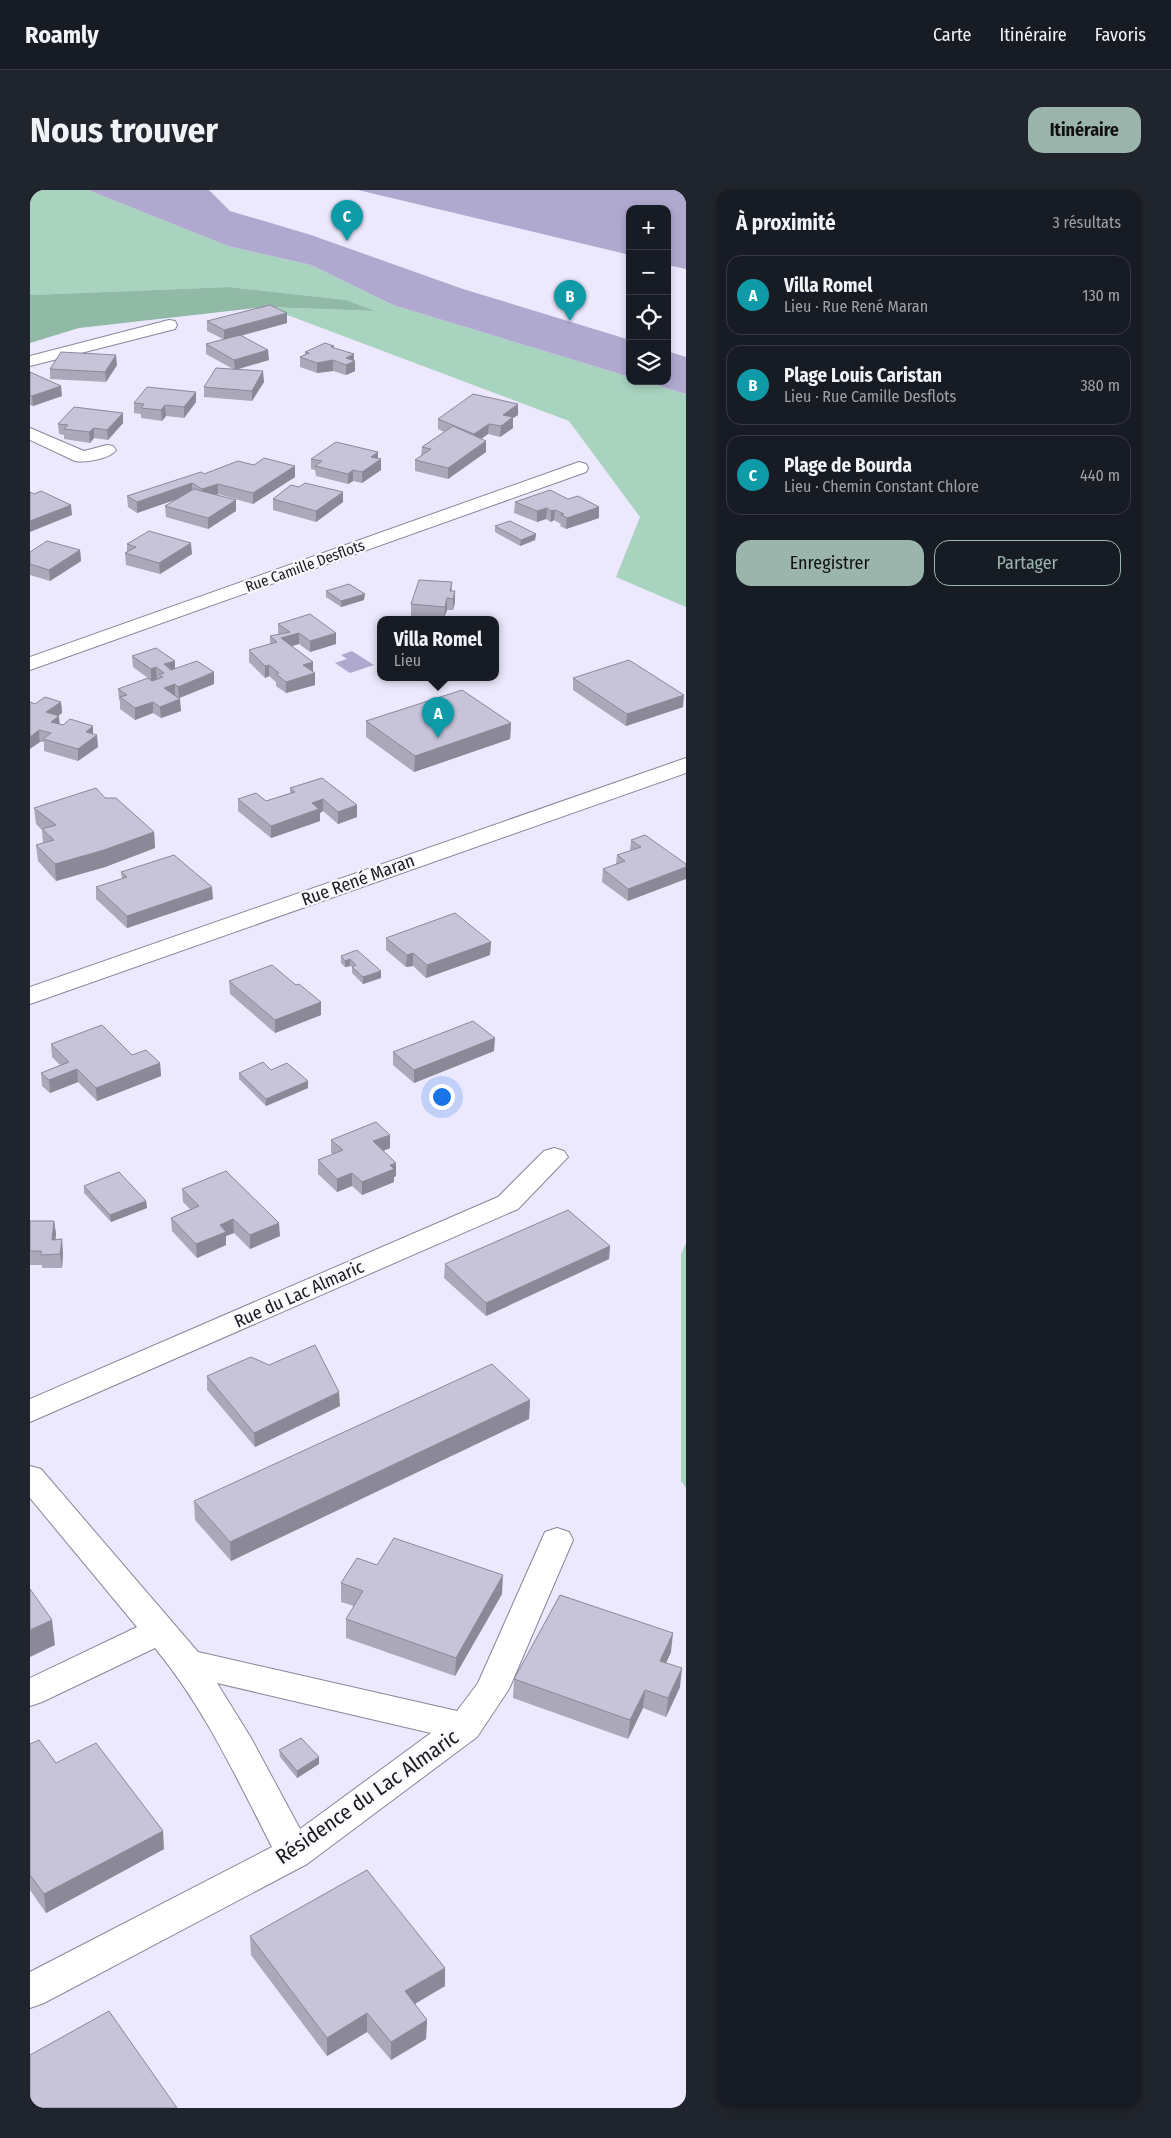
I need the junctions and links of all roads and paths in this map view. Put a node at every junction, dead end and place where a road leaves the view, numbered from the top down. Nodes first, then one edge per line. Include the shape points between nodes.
1 (169, 325) dead end
2 (30, 361) edge
3 (30, 433) edge
4 (107, 450) dead end
5 (579, 468) dead end
6 (30, 664) edge
7 (686, 764) edge
8 (30, 996) edge
9 (554, 1157) dead end
10 (30, 1412) edge
11 (30, 1478) edge
12 (557, 1540) dead end
13 (159, 1630) junction
14 (187, 1663) junction
15 (30, 1693) edge
16 (465, 1727) junction
17 (294, 1853) junction
18 (30, 1991) edge

1 - 2 street
3 - 4 street via 82,457
5 - 6 street, Rue Camille Desflots
7 - 8 street, Rue René Maran
9 - 10 street, Rue du Lac Almaric via 508,1203
11 - 13 street
12 - 16 street, Résidence du Lac Almaric via 492,1689
13 - 14 street
13 - 15 street
14 - 16 street
14 - 17 street via 238,1748
16 - 17 street, Résidence du Lac Almaric
17 - 18 street, Résidence du Lac Almaric

